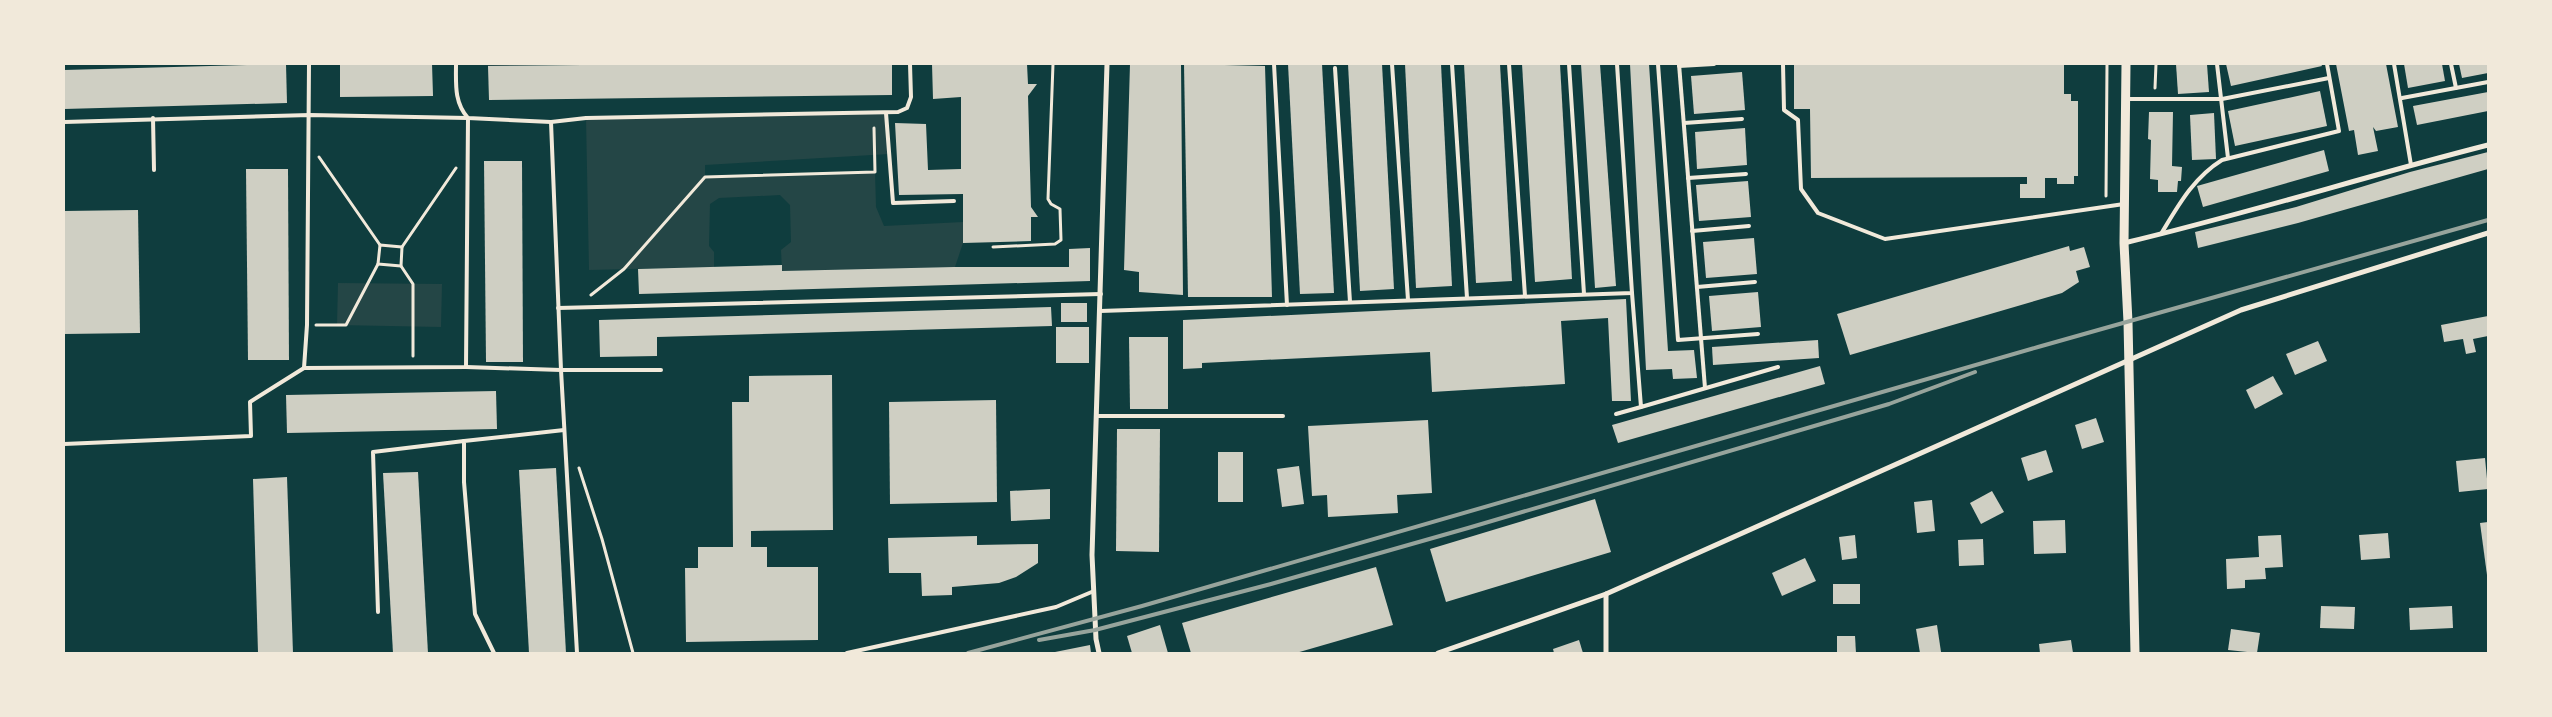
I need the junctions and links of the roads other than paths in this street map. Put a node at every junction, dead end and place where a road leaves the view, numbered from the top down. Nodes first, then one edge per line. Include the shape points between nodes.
1 (310, 64) edge
2 (456, 64) edge
3 (910, 64) edge
4 (1107, 64) edge
5 (1274, 64) edge
6 (1392, 64) edge
7 (1452, 64) edge
8 (1510, 64) edge
9 (1569, 64) edge
10 (1617, 64) edge
11 (1658, 64) edge
12 (1714, 64) edge
13 (1783, 64) edge
14 (2126, 64) edge
15 (2217, 64) edge
16 (2326, 64) edge
17 (2394, 64) edge
18 (2451, 64) edge
19 (1679, 65) edge
20 (1335, 68) dead end
21 (2329, 78) junction
22 (2488, 82) edge
23 (2456, 88) junction
24 (2402, 98) junction
25 (2124, 99) junction
26 (2222, 99) junction
27 (886, 113) junction
28 (310, 115) junction
29 (153, 118) junction
30 (468, 118) junction
31 (1742, 119) dead end
32 (64, 122) edge
33 (551, 122) junction
34 (1684, 124) junction
35 (2488, 145) edge
36 (2228, 158) junction
37 (2411, 165) junction
38 (154, 170) dead end
39 (1746, 174) dead end
40 (1688, 178) junction
41 (954, 201) dead end
42 (2124, 204) junction
43 (1749, 226) dead end
44 (1692, 232) junction
45 (2488, 233) edge
46 (2161, 234) junction
47 (2124, 243) junction
48 (1755, 282) dead end
49 (1697, 287) junction
50 (1632, 293) junction
51 (1101, 294) junction
52 (1584, 294) junction
53 (1526, 296) junction
54 (1467, 298) junction
55 (1408, 300) junction
56 (1350, 302) junction
57 (1287, 304) junction
58 (558, 308) junction
59 (1100, 311) junction
60 (1758, 334) dead end
61 (1701, 338) junction
62 (2128, 360) junction
63 (466, 367) junction
64 (1778, 367) dead end
65 (304, 368) junction
66 (561, 370) junction
67 (661, 370) dead end
68 (1705, 388) junction
69 (1641, 407) junction
70 (1616, 414) dead end
71 (1096, 416) junction
72 (1283, 416) dead end
73 (564, 430) junction
74 (464, 441) junction
75 (64, 444) edge
76 (1094, 591) junction
77 (1606, 594) junction
78 (378, 612) dead end
79 (494, 653) edge
80 (576, 653) edge
81 (846, 653) edge
82 (1099, 653) edge
83 (1438, 653) edge
84 (1606, 653) edge
85 (2135, 653) edge

1 - 28 lane
2 - 30 lane via 456,94 460,109
3 - 27 lane via 910,103 898,112
4 - 51 street
5 - 57 lane
6 - 55 lane
7 - 54 lane
8 - 53 lane
9 - 52 lane
10 - 50 lane
11 - 61 lane via 1678,340
12 - 19 lane
13 - 42 lane via 1784,110 1798,120 1801,189 1818,213 1885,239
14 - 25 street
15 - 26 lane
16 - 21 lane
17 - 24 lane
18 - 23 lane
19 - 34 lane
20 - 56 lane
21 - 26 lane
21 - 36 lane via 2340,131
22 - 23 lane
23 - 24 lane
24 - 37 lane
25 - 26 lane
25 - 42 street
26 - 36 lane
27 - 33 lane via 586,118
27 - 41 lane via 893,203
28 - 29 lane
28 - 30 lane
28 - 65 lane
29 - 32 lane
29 - 38 lane
30 - 33 lane
30 - 63 lane
31 - 34 lane
33 - 58 lane
34 - 40 lane
35 - 37 street
36 - 46 lane via 2205,170 2188,190
37 - 46 street
39 - 40 lane
40 - 44 lane
42 - 47 street
43 - 44 lane
44 - 49 lane
45 - 62 street via 2241,310
46 - 47 street
47 - 62 street
48 - 49 lane
49 - 61 lane
50 - 52 lane
50 - 69 lane
51 - 58 lane
51 - 59 street
52 - 53 lane
53 - 54 lane
54 - 55 lane
55 - 56 lane
56 - 57 lane
57 - 59 lane
58 - 66 lane
59 - 71 street
60 - 61 lane
61 - 68 lane
62 - 77 street
62 - 85 street
63 - 65 lane
63 - 66 lane
64 - 68 lane
65 - 75 lane via 250,402 251,436
66 - 67 lane
66 - 73 lane
68 - 69 lane
69 - 70 lane
71 - 72 lane
71 - 76 street
73 - 74 lane
73 - 80 lane
74 - 78 lane via 373,452
74 - 79 lane via 464,482 475,614
76 - 81 lane via 1056,607
76 - 82 street
77 - 83 street
77 - 84 street

